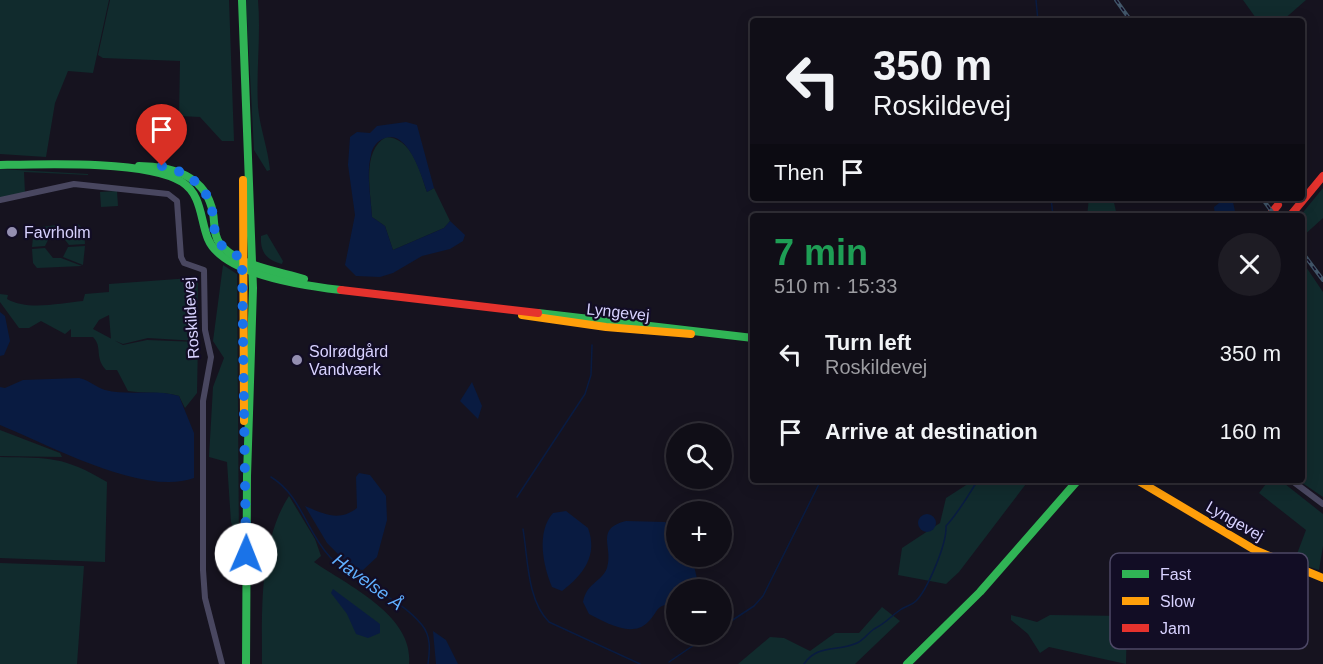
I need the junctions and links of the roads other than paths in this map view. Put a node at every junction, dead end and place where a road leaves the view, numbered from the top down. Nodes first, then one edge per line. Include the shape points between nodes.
1 (242, 0) edge
2 (246, 126) junction
3 (0, 160) edge
4 (25, 164) junction
5 (0, 165) edge
6 (1323, 176) edge
7 (1305, 198) edge
8 (0, 200) edge
9 (1302, 201) edge
10 (1278, 205) dead end
11 (1271, 213) edge
12 (1292, 213) edge
13 (247, 264) junction
14 (750, 338) edge
15 (247, 476) junction
16 (1075, 483) edge
17 (1142, 483) edge
18 (1295, 483) edge
19 (1323, 504) edge
20 (1262, 553) edge
21 (1308, 572) edge
22 (1323, 578) edge
23 (222, 664) edge
24 (246, 664) edge
25 (907, 664) edge

1 - 2 main road
2 - 13 main road
2 - 13 main road via 243,186
3 - 4 main road
4 - 5 main road
4 - 13 main road via 162,166 189,176 207,197 220,244
6 - 7 main road
8 - 23 street, Roskildevej via 87,183 168,194 177,201 184,263 204,270 205,330 212,357 203,401 203,570 205,597
9 - 12 main road
10 - 11 main road
13 - 14 main road, Lyngevej via 297,283
13 - 15 main road
13 - 15 main road via 243,390
15 - 24 main road
16 - 25 main road via 980,592
17 - 20 main road, Lyngevej
18 - 19 street
21 - 22 main road, Lyngevej

